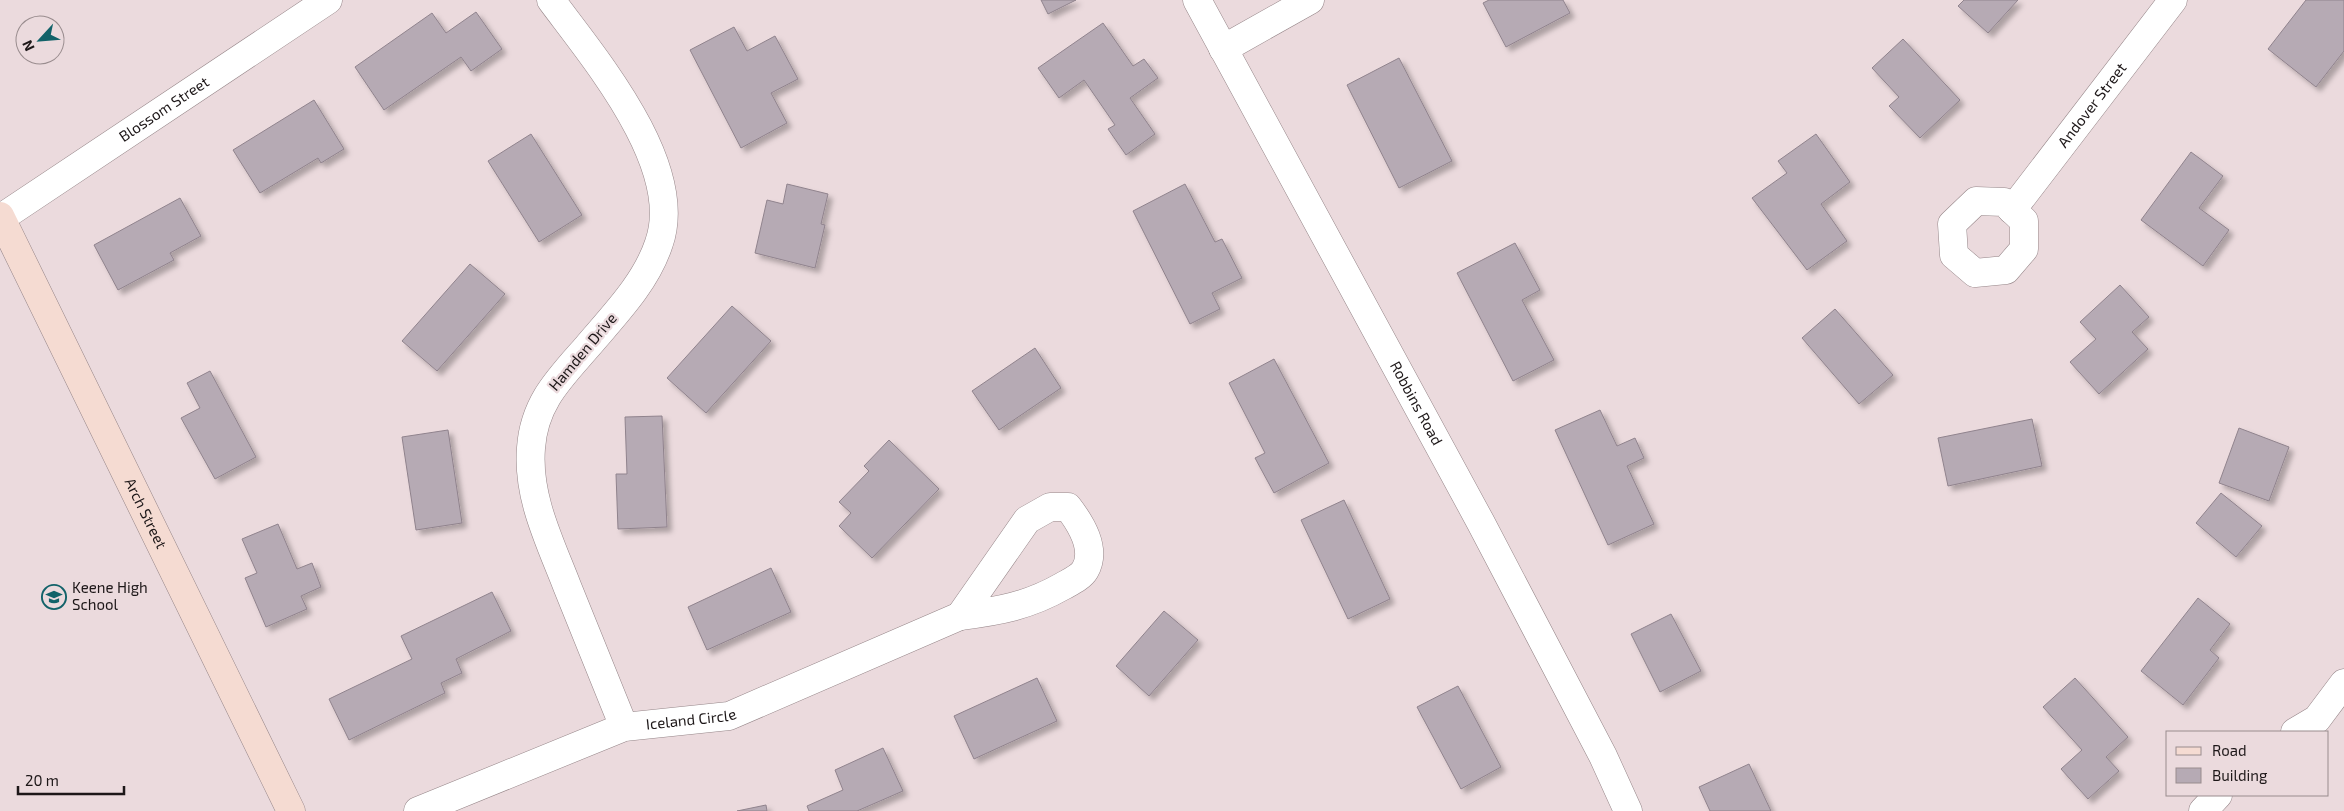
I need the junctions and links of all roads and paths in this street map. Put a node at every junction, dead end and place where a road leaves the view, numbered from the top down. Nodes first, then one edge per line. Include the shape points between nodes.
1 (328, 0) edge
2 (551, 0) edge
3 (1197, 0) edge
4 (1310, 0) edge
5 (2173, 0) edge
6 (1223, 49) junction
7 (2012, 210) dead end
8 (1, 217) edge
9 (960, 616) junction
10 (2344, 683) edge
11 (624, 727) junction
12 (2297, 731) edge
13 (2217, 796) edge
14 (292, 811) edge
15 (418, 811) edge
16 (1628, 811) edge
17 (2203, 811) edge

1 - 8 street, Blossom Street
2 - 11 street, Hamden Drive via 618,93 640,130 657,170 664,208 660,242 646,272 620,308 552,387 536,414 530,449 532,487 544,526
3 - 6 street, Robbins Road
4 - 6 street
5 - 7 street, Andover Street
6 - 16 street, Robbins Road via 1481,523 1603,756
8 - 14 street, Arch Street
9 - 9 street via 1005,611 1040,599 1084,571 1090,550 1081,524 1068,508 1050,507 1027,520
9 - 11 street, Iceland Circle via 729,716
10 - 12 street via 2317,719
11 - 15 street, Iceland Circle
13 - 17 street

